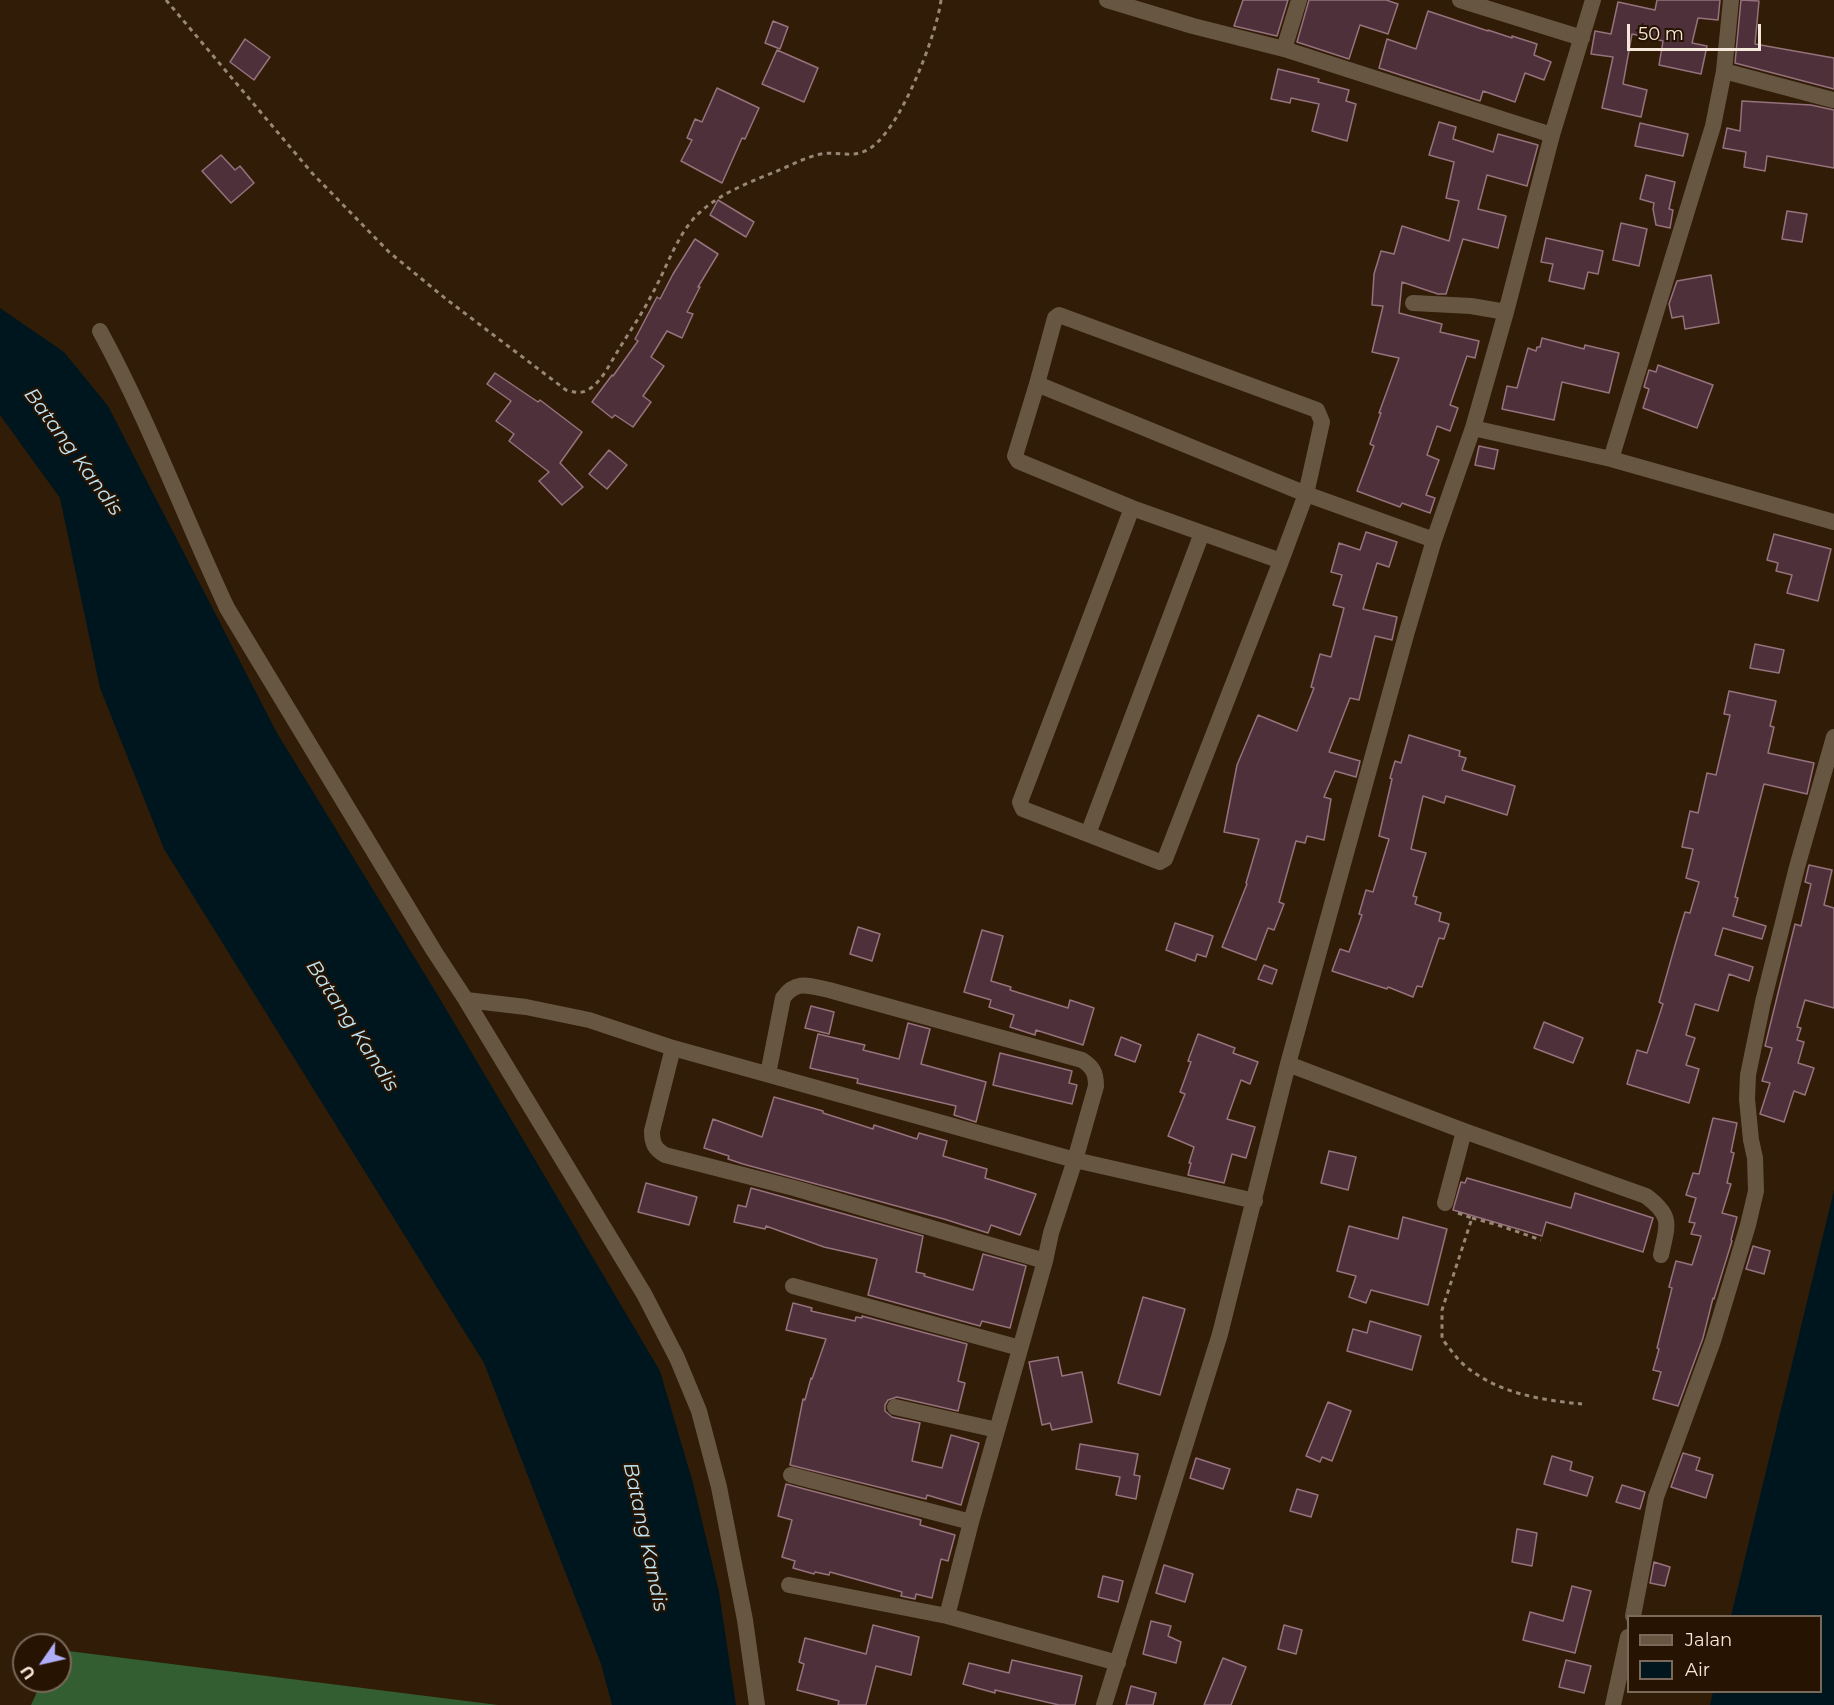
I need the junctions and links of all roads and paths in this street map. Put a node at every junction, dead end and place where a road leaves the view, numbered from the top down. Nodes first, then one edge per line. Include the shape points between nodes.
1 (166, 0) edge
2 (941, 0) edge
3 (1107, 0) edge
4 (1299, 0) edge
5 (1460, 0) edge
6 (1593, 0) edge
7 (1731, 0) edge
8 (1582, 38) junction
9 (1284, 49) junction
10 (1724, 71) junction
11 (1833, 100) edge
12 (1552, 135) junction
13 (1413, 303) dead end
14 (1506, 312) junction
15 (100, 331) dead end
16 (1037, 384) junction
17 (1473, 428) junction
18 (1611, 459) junction
19 (1306, 494) junction
20 (1132, 508) junction
21 (1834, 522) edge
22 (1202, 533) junction
23 (1434, 540) junction
24 (1281, 561) junction
25 (1834, 737) edge
26 (1088, 834) junction
27 (466, 1000) junction
28 (673, 1048) junction
29 (1288, 1064) junction
30 (768, 1074) junction
31 (1464, 1131) junction
32 (1075, 1160) junction
33 (1255, 1201) junction
34 (1445, 1203) joint
35 (1472, 1218) junction
36 (1541, 1240) dead end
37 (1661, 1255) dead end
38 (1045, 1261) junction
39 (793, 1286) dead end
40 (1020, 1348) junction
41 (1582, 1404) dead end
42 (895, 1407) dead end
43 (997, 1430) junction
44 (791, 1475) dead end
45 (971, 1522) junction
46 (789, 1585) dead end
47 (1633, 1615) edge
48 (947, 1616) junction
49 (1627, 1646) edge
50 (1118, 1663) junction
51 (757, 1705) edge
52 (1104, 1705) edge
53 (1613, 1705) edge

1 - 2 path via 312,173 389,252 566,390 577,393 587,390 601,377 697,215 748,183 796,163 820,154 865,151 883,138 921,65
3 - 9 street
4 - 9 street
5 - 8 street
6 - 8 street
7 - 10 street
8 - 12 street
9 - 12 street
10 - 11 street
10 - 18 street via 1713,126
12 - 14 street
13 - 14 street
14 - 17 street
15 - 27 street via 136,401 227,608
16 - 19 street
16 - 19 street via 1054,318 1059,315 1317,410 1322,422
16 - 20 street via 1015,456 1018,461
17 - 18 street
17 - 23 street
18 - 21 street
19 - 23 street
19 - 24 street
20 - 22 street
20 - 26 street via 1020,802 1023,809
22 - 24 street
22 - 26 street
23 - 29 street
24 - 26 street via 1165,859 1160,862
25 - 47 street via 1797,867 1748,1075 1756,1191 1713,1341 1656,1497
27 - 28 street via 555,1012
27 - 51 street via 644,1294 699,1411 719,1487
28 - 30 street
28 - 38 street via 652,1131 656,1150
29 - 31 street
29 - 33 street
30 - 32 street
30 - 32 street via 783,998 788,990 802,985 1082,1060 1092,1067 1096,1086
31 - 34 street
31 - 37 street via 1647,1196 1665,1214
32 - 33 street
32 - 38 street
33 - 50 street via 1220,1334
34 - 35 path via 1451,1211
35 - 36 path
35 - 41 path via 1442,1311 1442,1339 1463,1364 1497,1387 1547,1401
38 - 40 street
39 - 40 street
40 - 43 street
42 - 43 street
43 - 45 street
44 - 45 street
45 - 48 street
46 - 48 street
48 - 50 street
49 - 53 street
50 - 52 street

